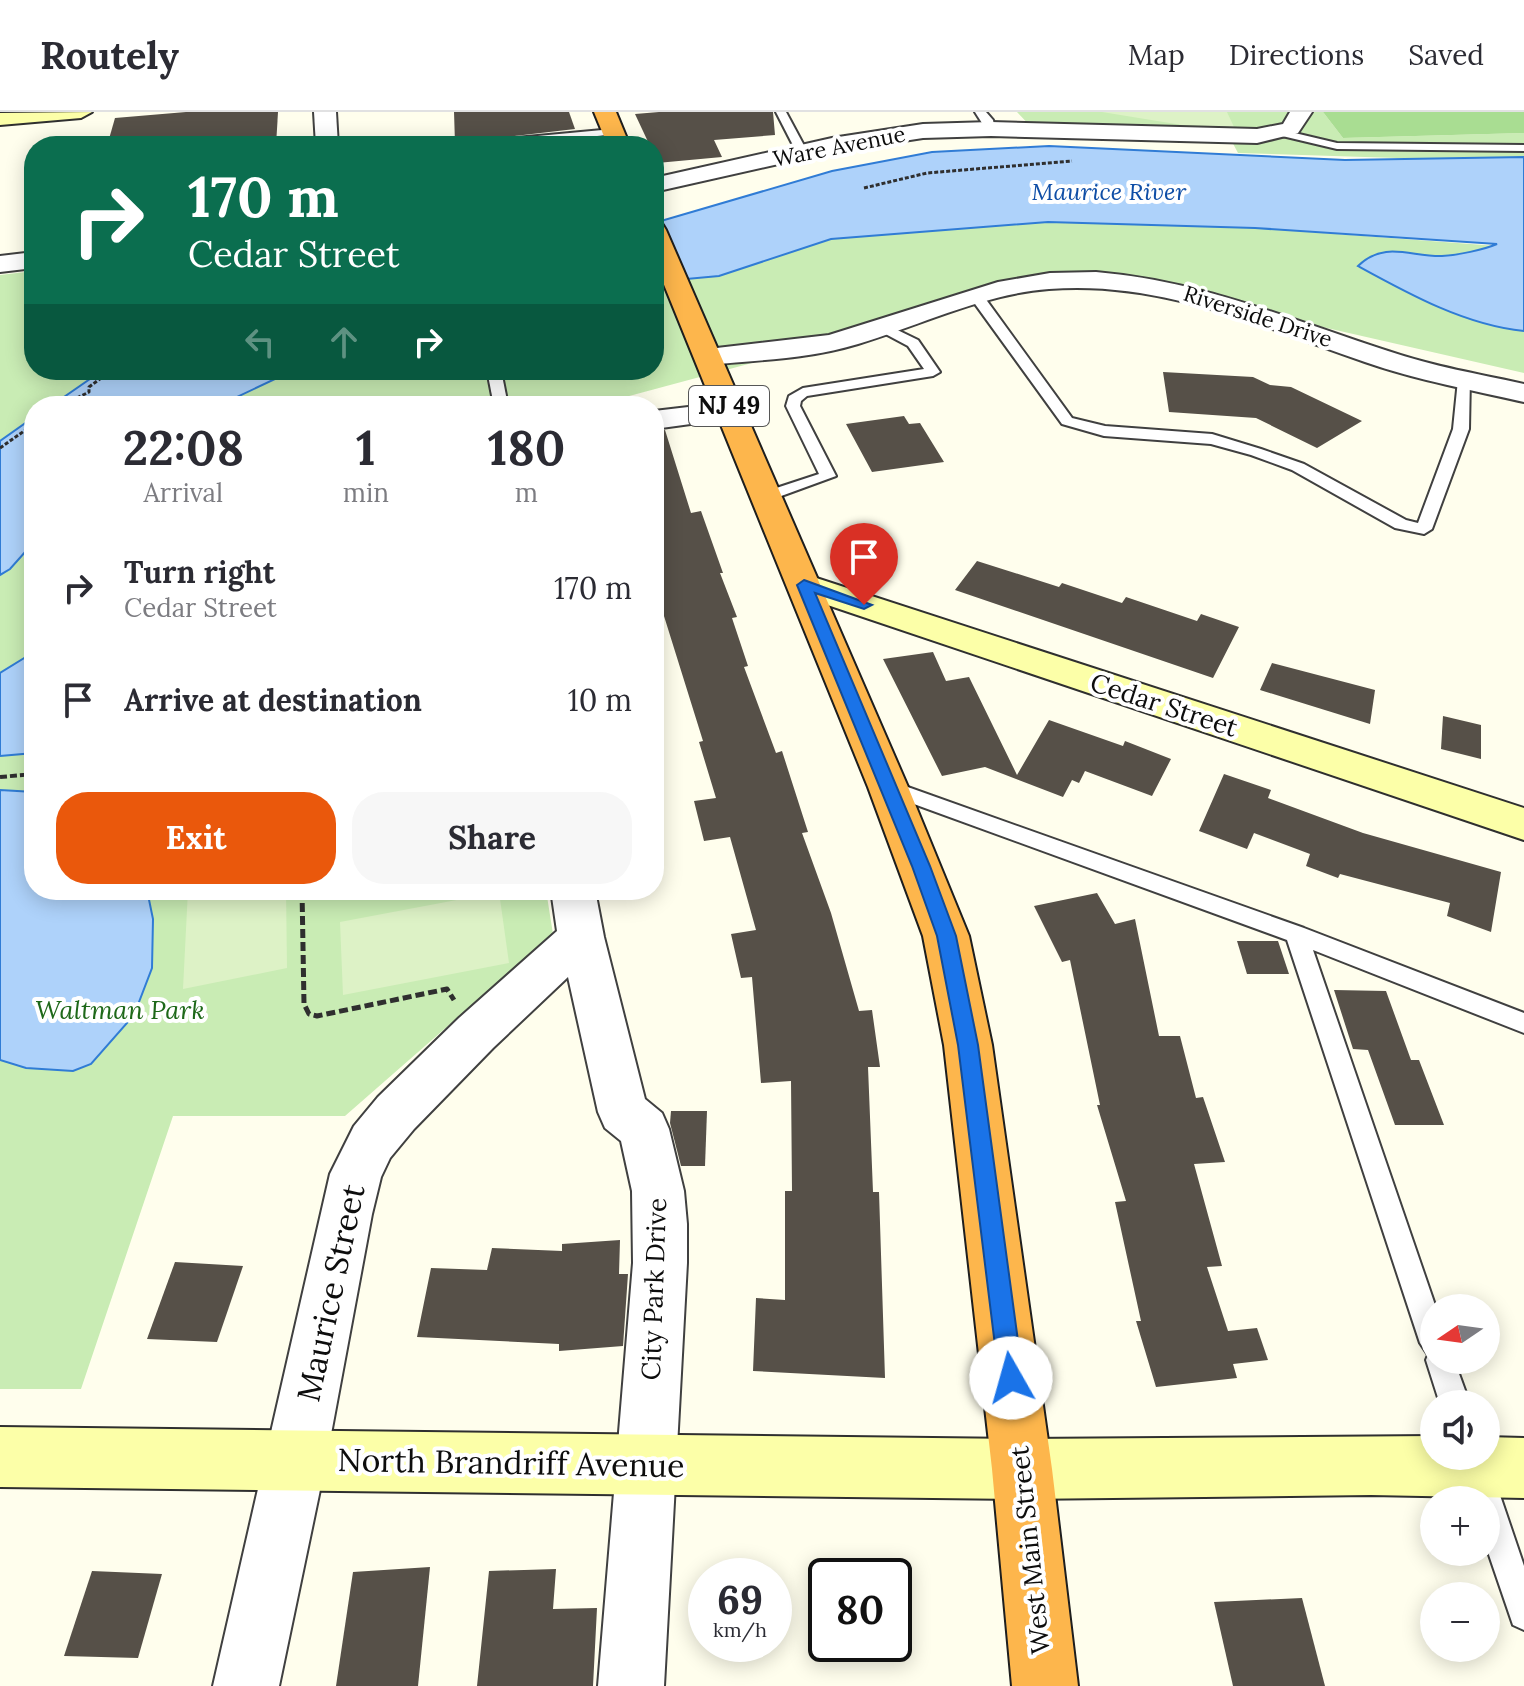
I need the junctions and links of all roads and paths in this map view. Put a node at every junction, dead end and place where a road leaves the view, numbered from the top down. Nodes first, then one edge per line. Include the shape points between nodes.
1 (81, 112) edge
2 (325, 112) edge
3 (781, 112) edge
4 (1301, 112) edge
5 (0, 119) edge
6 (986, 121) edge
7 (612, 130) edge
8 (1282, 133) junction
9 (326, 136) edge
10 (555, 136) edge
11 (1524, 148) edge
12 (802, 153) junction
13 (1078, 161) dead end
14 (664, 183) edge
15 (864, 188) dead end
16 (664, 253) edge
17 (24, 261) edge
18 (0, 264) edge
19 (977, 297) junction
20 (883, 327) junction
21 (708, 357) junction
22 (98, 380) edge
23 (1465, 380) junction
24 (1524, 393) edge
25 (83, 396) edge
26 (731, 411) junction
27 (664, 419) edge
28 (24, 431) edge
29 (0, 448) edge
30 (767, 496) junction
31 (804, 585) junction
32 (24, 775) edge
33 (0, 777) edge
34 (888, 787) junction
35 (1524, 824) edge
36 (302, 900) edge
37 (577, 914) edge
38 (1296, 934) junction
39 (1524, 1023) edge
40 (476, 1033) junction
41 (1420, 1302) edge
42 (0, 1457) edge
43 (296, 1461) junction
44 (645, 1465) junction
45 (1420, 1465) edge
46 (1022, 1469) junction
47 (1492, 1470) edge
48 (1524, 1614) edge
49 (246, 1686) edge
50 (631, 1686) edge
51 (1045, 1686) edge

1 - 5 main road
2 - 9 street
3 - 12 lane
4 - 8 street via 1298,124
6 - 8 street, Ware Avenue via 1198,136
6 - 12 street, Ware Avenue via 882,135
7 - 10 lane
8 - 11 lane via 1337,146
12 - 14 street, Ware Avenue
13 - 15 path via 927,173
16 - 21 highway, West Main Street / NJ 49
17 - 18 street
19 - 20 street, Riverside Drive
19 - 23 street, Riverside Drive via 1047,282 1161,286 1231,303 1384,359
19 - 23 lane via 1067,421 1104,431 1212,439 1256,452 1298,467 1401,524 1424,529 1461,429
20 - 21 street, Riverside Drive via 823,344
20 - 30 lane via 913,343 933,372 803,392 793,406 828,476
21 - 26 highway, West Main Street / NJ 49
22 - 25 path
23 - 24 street, Riverside Drive
26 - 27 street
26 - 30 highway, West Main Street / NJ 49
28 - 29 path
30 - 31 highway, West Main Street / NJ 49
31 - 34 highway, West Main Street / NJ 49
31 - 35 main road, Cedar Street
32 - 33 path
34 - 38 lane
34 - 46 highway, West Main Street / NJ 49 via 932,893 959,988
36 - 40 path via 304,1004 309,1014 447,989
37 - 40 street, Maurice Street
37 - 44 street, City Park Drive via 623,1112 644,1129 658,1191 660,1263
38 - 39 lane
38 - 41 lane
40 - 43 street, Maurice Street via 380,1132 356,1174
42 - 43 main road, North Brandriff Avenue
43 - 44 main road, North Brandriff Avenue
43 - 49 street, Maurice Street
44 - 46 main road, North Brandriff Avenue
44 - 50 street
45 - 46 main road, North Brandriff Avenue
46 - 51 highway, West Main Street / NJ 49
47 - 48 lane

